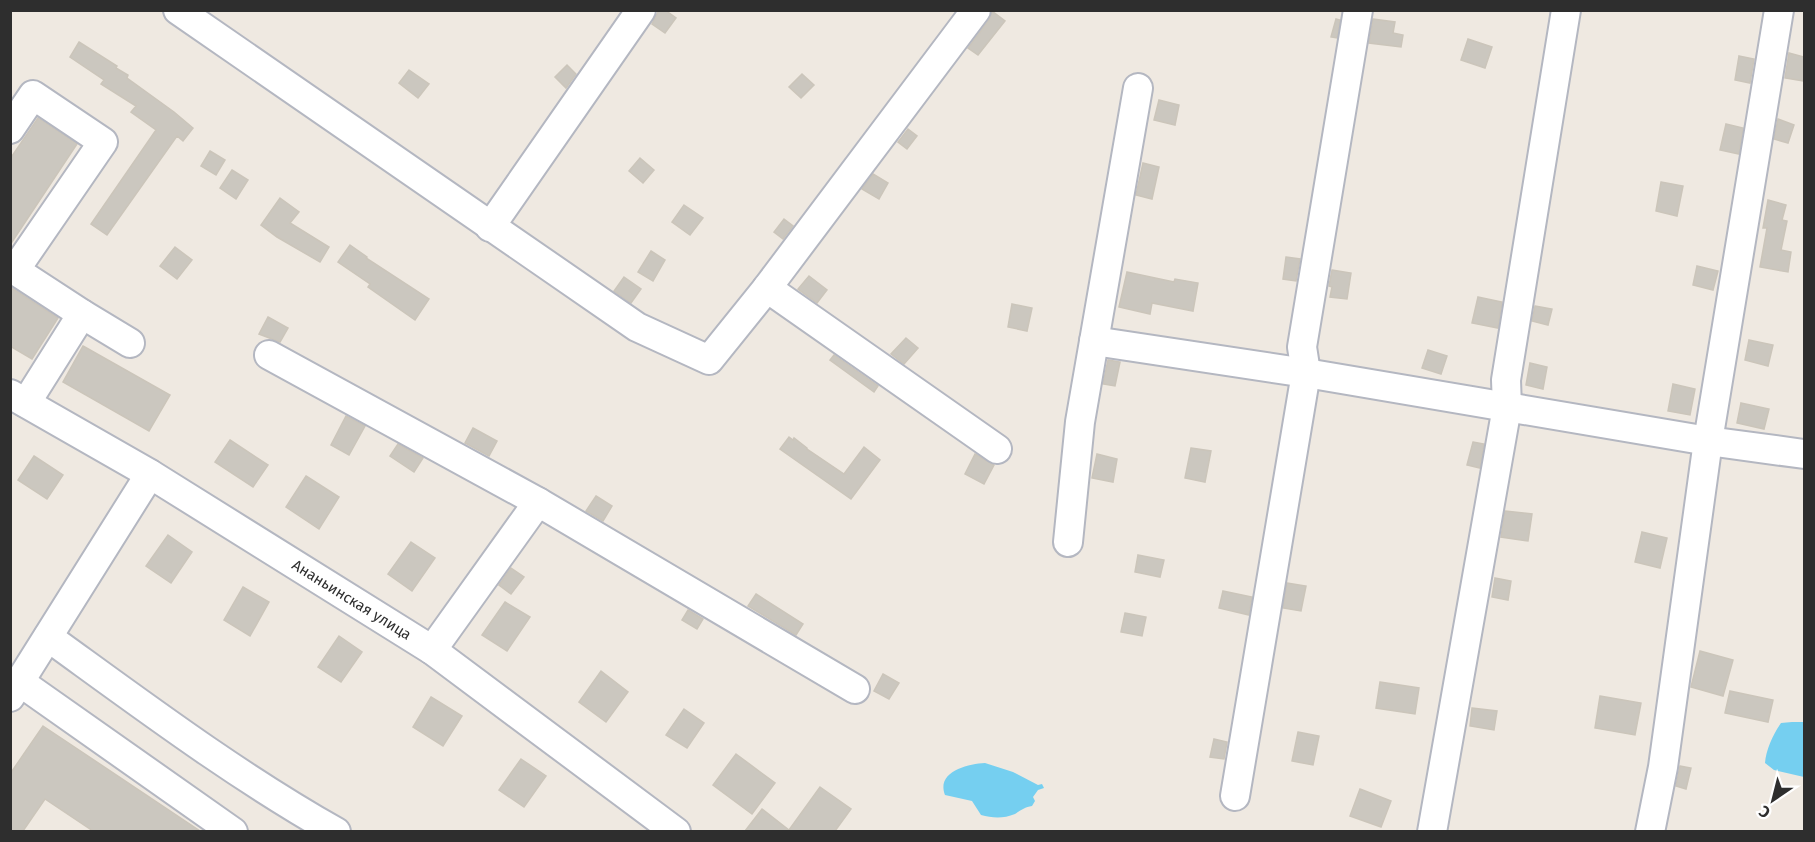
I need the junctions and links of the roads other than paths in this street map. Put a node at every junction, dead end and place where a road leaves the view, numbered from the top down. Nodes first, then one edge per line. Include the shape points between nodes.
1 (178, 10) edge
2 (641, 10) edge
3 (976, 10) edge
4 (1358, 10) edge
5 (1566, 10) edge
6 (1779, 10) edge
7 (1138, 88) dead end
8 (10, 129) edge
9 (490, 227) junction
10 (13, 269) edge
11 (767, 288) junction
12 (82, 314) junction
13 (1094, 341) junction
14 (130, 343) dead end
15 (269, 355) dead end
16 (1306, 373) junction
17 (18, 398) edge
18 (1507, 407) junction
19 (1708, 441) junction
20 (997, 449) dead end
21 (1804, 454) edge
22 (150, 474) junction
23 (538, 502) junction
24 (1068, 542) dead end
25 (48, 638) junction
26 (432, 650) junction
27 (15, 689) edge
28 (855, 689) dead end
29 (1235, 796) dead end
30 (233, 831) edge
31 (336, 831) edge
32 (676, 831) edge
33 (1432, 831) edge
34 (1650, 831) edge

1 - 9 street
2 - 9 street
3 - 11 street
4 - 16 street via 1302,347
5 - 18 street via 1506,380
6 - 19 street
7 - 13 street
8 - 10 street via 33,95 103,142
9 - 11 street via 637,327 709,360
10 - 12 street
11 - 20 street
12 - 14 street
12 - 17 street
13 - 16 street
13 - 24 street via 1080,422
15 - 23 street
16 - 18 street
16 - 29 street
17 - 22 street, Ананьинская улица
18 - 19 street
18 - 33 street
19 - 21 street
19 - 34 street via 1663,767
22 - 25 street
22 - 26 street, Ананьинская улица
23 - 26 street
23 - 28 street
25 - 27 street
25 - 31 street via 293,808
26 - 32 street, Ананьинская улица
27 - 30 street

